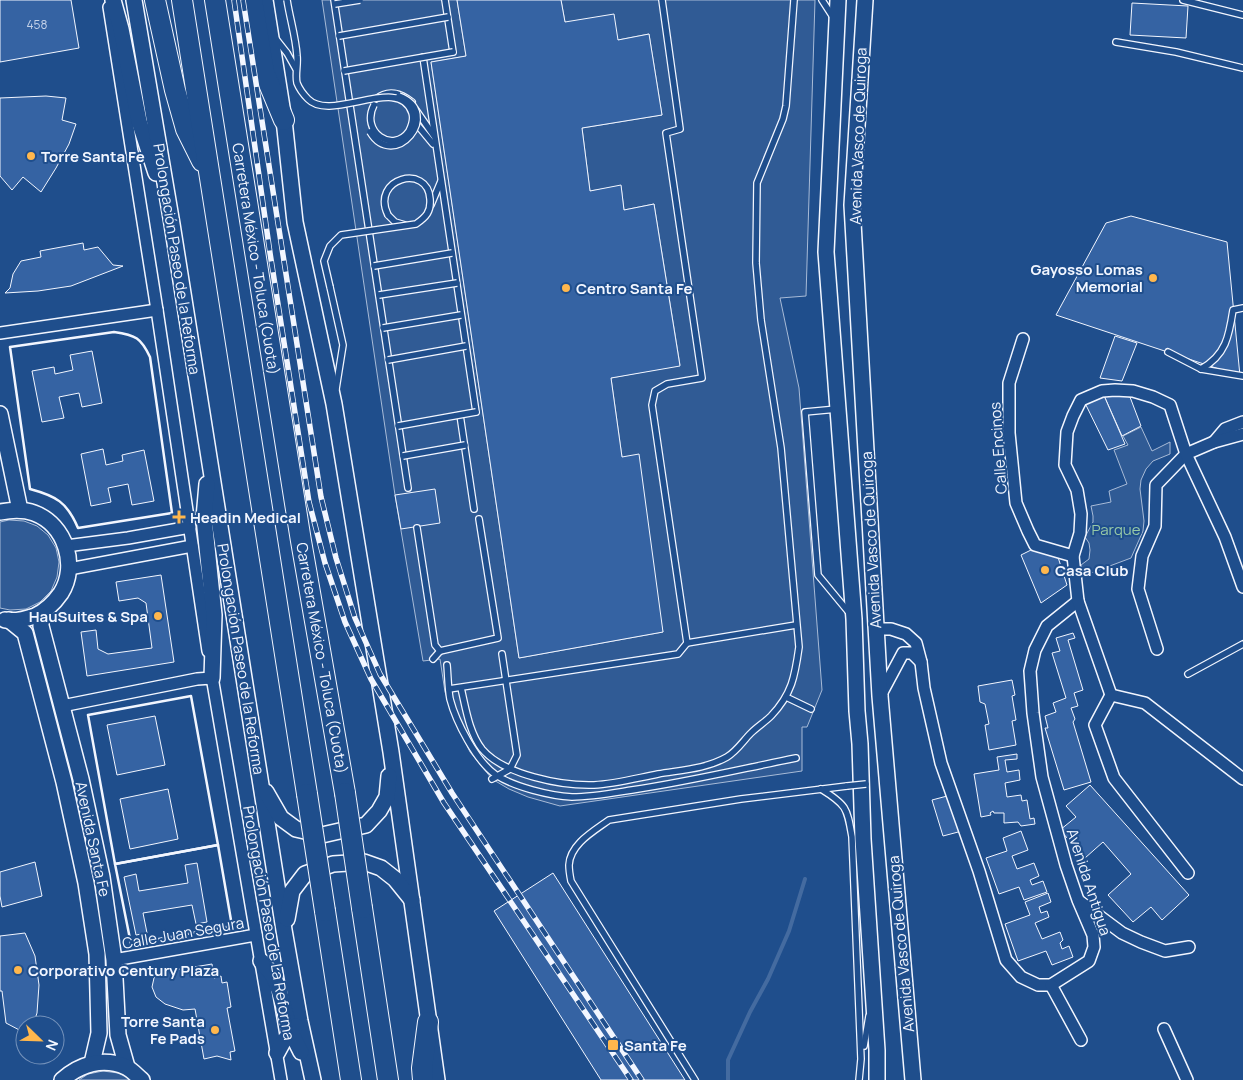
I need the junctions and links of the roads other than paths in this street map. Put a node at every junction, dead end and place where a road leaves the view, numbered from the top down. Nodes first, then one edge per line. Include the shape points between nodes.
1 (108, 0) edge
2 (112, 0) edge
3 (134, 0) edge
4 (155, 0) edge
5 (171, 0) edge
6 (182, 0) edge
7 (215, 0) edge
8 (252, 0) edge
9 (265, 0) edge
10 (287, 0) edge
11 (360, 0) edge
12 (445, 0) edge
13 (662, 0) edge
14 (794, 0) edge
15 (822, 0) edge
16 (838, 0) edge
17 (865, 0) edge
18 (1183, 0) edge
19 (334, 2) edge
20 (1243, 15) edge
21 (448, 17) junction
22 (837, 21) junction
23 (270, 32) junction
24 (339, 36) junction
25 (189, 41) junction
26 (1116, 42) dead end
27 (423, 57) junction
28 (1243, 68) edge
29 (344, 70) junction
30 (373, 105) junction
31 (284, 120) junction
32 (435, 137) junction
33 (433, 144) dead end
34 (210, 177) junction
35 (441, 180) junction
36 (172, 224) junction
37 (452, 253) junction
38 (374, 266) junction
39 (457, 283) junction
40 (378, 295) junction
41 (1243, 308) edge
42 (157, 310) junction
43 (461, 316) junction
44 (383, 328) junction
45 (0, 332) edge
46 (1023, 339) dead end
47 (466, 346) junction
48 (1168, 352) dead end
49 (388, 360) junction
50 (1201, 370) junction
51 (1243, 376) edge
52 (334, 404) junction
53 (838, 409) junction
54 (0, 414) edge
55 (460, 415) junction
56 (1243, 422) edge
57 (398, 426) junction
58 (1243, 434) edge
59 (1214, 442) junction
60 (465, 445) junction
61 (1186, 454) junction
62 (403, 456) junction
63 (210, 463) junction
64 (408, 488) dead end
65 (474, 509) dead end
66 (0, 510) edge
67 (20, 510) junction
68 (479, 519) dead end
69 (190, 527) junction
70 (417, 528) dead end
71 (66, 546) junction
72 (192, 546) junction
73 (1073, 556) junction
74 (69, 568) junction
75 (1243, 587) edge
76 (1078, 601) junction
77 (41, 614) junction
78 (5, 619) edge
79 (854, 619) junction
80 (796, 625) junction
81 (876, 629) junction
82 (687, 643) junction
83 (1243, 644) edge
84 (1158, 648) dead end
85 (440, 651) junction
86 (502, 654) dead end
87 (434, 659) dead end
88 (921, 662) junction
89 (447, 665) dead end
90 (1188, 674) dead end
91 (212, 678) junction
92 (506, 681) junction
93 (461, 688) junction
94 (449, 689) junction
95 (1111, 695) junction
96 (880, 696) junction
97 (786, 697) junction
98 (62, 706) junction
99 (811, 709) dead end
100 (391, 752) junction
101 (796, 758) dead end
102 (510, 769) junction
103 (494, 777) junction
104 (1243, 779) edge
105 (261, 782) junction
106 (866, 784) dead end
107 (821, 789) junction
108 (1188, 873) dead end
109 (412, 900) junction
110 (1078, 900) junction
111 (284, 930) junction
112 (256, 935) junction
113 (1189, 947) dead end
114 (114, 960) junction
115 (261, 961) junction
116 (1051, 985) junction
117 (873, 992) junction
118 (428, 1022) junction
119 (296, 1026) junction
120 (1164, 1029) dead end
121 (1081, 1040) dead end
122 (276, 1053) junction
123 (861, 1059) junction
124 (92, 1063) junction
125 (127, 1068) junction
126 (312, 1076) edge
127 (1184, 1079) edge
128 (62, 1080) edge
129 (142, 1080) edge
130 (278, 1080) edge
131 (351, 1080) edge
132 (388, 1080) edge
133 (423, 1080) edge
134 (437, 1080) edge
135 (695, 1080) edge
136 (858, 1080) edge
137 (877, 1080) edge
138 (913, 1080) edge

1 - 42 street, Prolongación Paseo de La Reforma
2 - 36 main road via 139,121
3 - 36 main road, Prolongación Paseo de la Reforma
4 - 34 highway via 186,129
5 - 25 highway
6 - 25 highway
7 - 132 highway, Carretera México - Toluca (Cuota), bridge via 301,541 345,793
8 - 31 highway via 264,72
9 - 23 main road
10 - 30 lane, bridge via 297,57 297,82 308,99 315,104 329,106 398,98 410,106 413,116 407,134 394,140 379,136 371,125
11 - 19 lane, bridge
12 - 21 lane
13 - 82 lane via 680,129 666,133 702,378 667,384 655,391 652,405
14 - 80 lane via 786,106 757,183 756,263 761,320 782,453
15 - 22 lane
16 - 22 main road, Avenida Vasco de Quiroga
17 - 81 main road, Avenida Vasco de Quiroga via 852,205
18 - 20 lane
19 - 24 lane
21 - 24 lane, bridge
21 - 27 lane, bridge via 454,52
22 - 53 main road, Avenida Vasco de Quiroga via 826,252
23 - 30 lane, bridge via 295,65 306,94 317,103 394,94 407,99 414,108 417,121 413,133 404,142 392,145 375,139 367,122
23 - 31 main road
24 - 29 lane
25 - 34 highway
26 - 28 lane
27 - 29 lane, bridge
27 - 32 lane
29 - 38 lane
30 - 32 lane via 386,94 401,94 412,101
30 - 33 lane via 394,95 406,100 413,110 414,122
31 - 52 main road via 295,222
32 - 35 lane
34 - 131 highway, bridge
35 - 37 lane
35 - 52 lane, bridge via 429,212 422,221 409,225 402,225 388,215 384,197 397,180 410,178 426,186 430,193 430,208 426,217 416,224 341,235 330,246 324,261 343,344
36 - 63 main road, Prolongación Paseo de la Reforma
37 - 38 lane, bridge
37 - 39 lane
38 - 40 lane
39 - 40 lane, bridge
39 - 43 lane
40 - 44 lane
41 - 50 lane via 1233,310 1229,337 1212,364
42 - 45 street
42 - 69 street, Prolongación Paseo de La Reforma
43 - 44 lane, bridge
43 - 47 lane
44 - 49 lane
46 - 73 street, Calle Encinos via 1009,383 1008,433 1016,503 1035,545
47 - 49 lane, bridge
47 - 55 lane, bridge via 476,412
48 - 50 lane
49 - 57 lane
50 - 51 lane
52 - 100 main road
53 - 79 main road, Avenida Vasco de Quiroga
53 - 79 lane via 806,412 818,575
54 - 67 main road
55 - 57 lane, bridge
55 - 60 lane
56 - 59 street via 1225,429
57 - 62 lane
58 - 59 street
59 - 61 street
60 - 62 lane, bridge
60 - 65 lane
61 - 73 street via 1170,405 1146,395 1115,390 1102,391 1081,400 1067,432 1064,465 1077,490 1081,514 1080,533
61 - 75 street via 1226,537
61 - 84 street via 1156,486 1155,526 1142,556 1138,589
62 - 64 lane
63 - 91 main road via 204,518 214,615
63 - 105 main road, Prolongación Paseo de la Reforma
66 - 67 main road
67 - 71 main road via 48,521
68 - 85 lane via 498,638
69 - 71 street
69 - 72 street, Prolongación Paseo de La Reforma
70 - 85 lane via 435,645
71 - 74 main road
72 - 74 street
72 - 91 street, Prolongación Paseo de La Reforma
73 - 76 street
74 - 77 main road via 65,586 55,602
76 - 95 street
76 - 110 street, Avenida Antigua via 1047,626 1035,650 1030,670 1042,777
77 - 78 main road via 26,619
77 - 98 main road, Avenida Santa Fe via 41,626
78 - 124 main road, Avenida Santa Fe via 25,633 64,782 86,883 97,954 99,1033
79 - 117 main road, Avenida Vasco de Quiroga
80 - 82 lane
80 - 97 lane via 799,647 795,678
81 - 88 street via 906,634 916,644
81 - 96 main road, Avenida Vasco de Quiroga
82 - 92 lane via 678,654
83 - 90 lane
85 - 87 lane
86 - 92 lane
88 - 96 street via 912,653 903,653
88 - 116 street via 941,763 1006,960 1021,978 1038,985
89 - 94 lane
91 - 98 street
91 - 112 street, Prolongación Paseo de La Reforma
92 - 93 lane
92 - 102 lane via 517,754
93 - 94 lane
93 - 102 lane via 473,734 483,750
94 - 103 lane via 458,721
95 - 104 street via 1145,703
95 - 108 street via 1095,725 1114,778
96 - 138 main road, Avenida Vasco de Quiroga
97 - 99 lane
97 - 102 lane via 733,753 704,767 596,785 543,780
98 - 114 main road, Avenida Santa Fe via 102,877
100 - 105 main road via 387,796 366,825 322,835 296,829 280,818
100 - 109 main road
101 - 103 lane via 661,786 576,797 538,792
102 - 103 lane
105 - 111 main road, Prolongación Paseo de la Reforma
106 - 107 lane, bridge
107 - 123 lane via 837,799 847,812 852,837
107 - 135 lane via 609,820 577,846 569,863 571,881
109 - 111 main road via 382,868 364,862 333,864 305,874 292,891
109 - 118 main road
110 - 113 street via 1122,933 1141,942 1165,951
110 - 116 street, Avenida Antigua via 1093,935 1090,961
111 - 119 main road, Prolongación Paseo de la Reforma
112 - 114 street, Calle Juan Segura
112 - 115 street, Prolongación Paseo de La Reforma
114 - 125 main road, Avenida Santa Fe via 118,1035
115 - 119 main road via 273,976
115 - 122 street, Prolongación Paseo de La Reforma
116 - 121 street
117 - 123 lane
117 - 137 main road, Avenida Vasco de Quiroga
118 - 133 highway
118 - 134 main road
119 - 122 main road
119 - 126 main road
120 - 127 street
122 - 130 street, Prolongación Paseo de La Reforma
123 - 136 lane
124 - 125 main road via 108,1062
124 - 128 main road via 73,1070
125 - 129 main road

